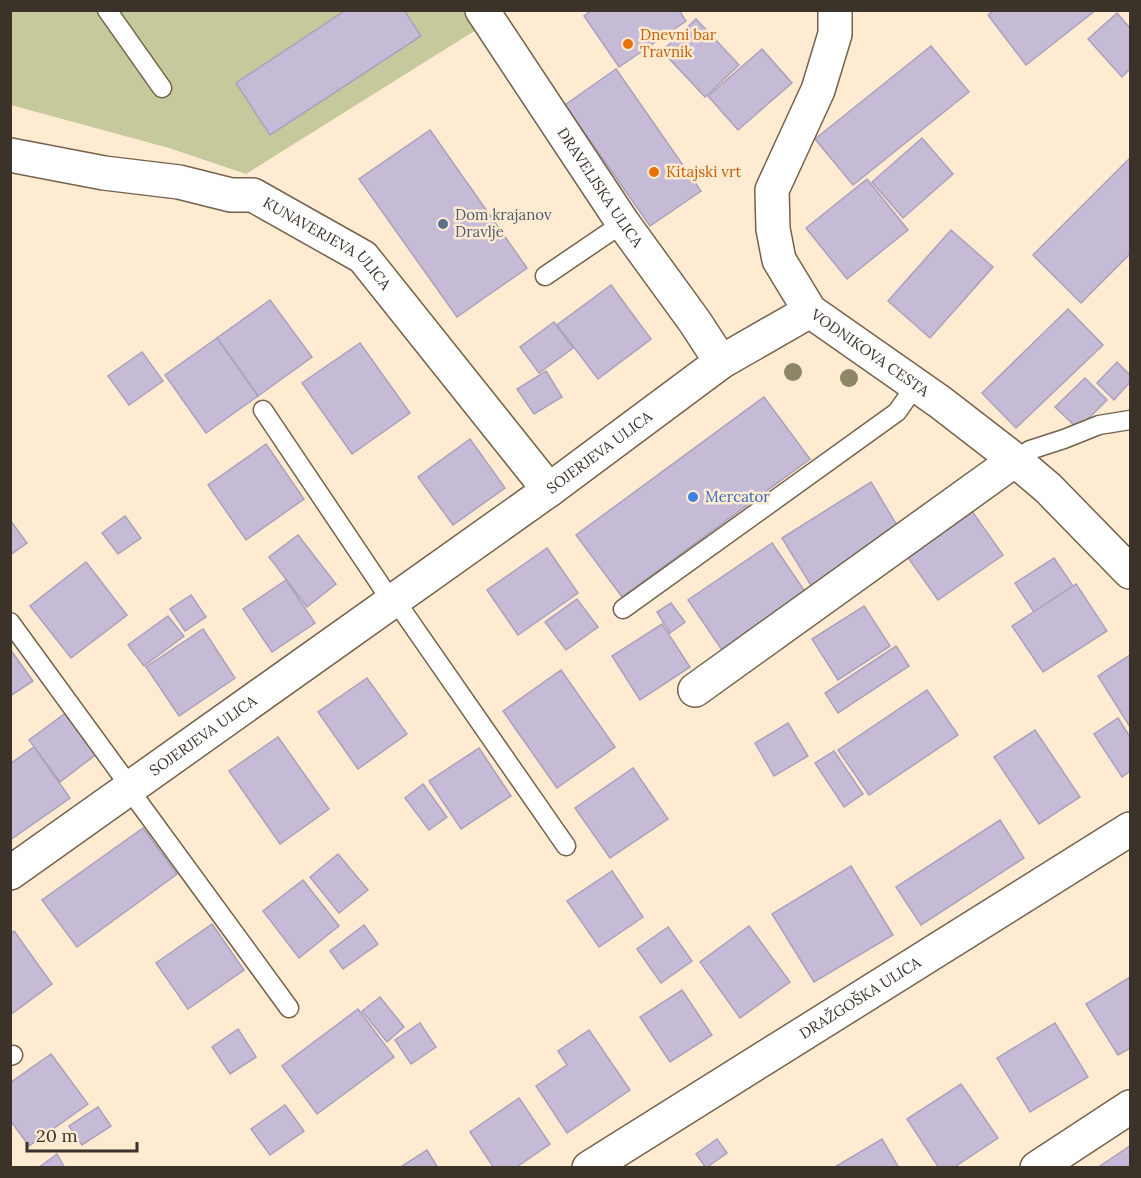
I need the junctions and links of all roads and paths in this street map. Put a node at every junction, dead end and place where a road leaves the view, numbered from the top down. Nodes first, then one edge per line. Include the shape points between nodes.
1 (107, 10) edge
2 (482, 10) edge
3 (835, 10) edge
4 (162, 88) dead end
5 (10, 155) edge
6 (623, 223) junction
7 (545, 276) dead end
8 (810, 311) junction
9 (721, 362) junction
10 (916, 385) junction
11 (263, 410) dead end
12 (1131, 420) edge
13 (1015, 460) junction
14 (549, 490) junction
15 (1131, 572) edge
16 (394, 601) junction
17 (623, 609) dead end
18 (10, 622) edge
19 (695, 690) dead end
20 (130, 788) junction
21 (1131, 829) edge
22 (567, 846) dead end
23 (10, 873) edge
24 (289, 1008) dead end
25 (1131, 1107) edge
26 (589, 1167) edge
27 (1037, 1167) edge

1 - 4 lane
2 - 6 street, DRAVELJSKA ULICA
3 - 8 street, VODNIKOVA CESTA via 835,34 818,90 772,190 779,260
5 - 14 street, KUNAVERJEVA ULICA via 178,182 231,195 254,195 363,257
6 - 7 lane
6 - 9 street, DRAVELJSKA ULICA
8 - 9 street, SOJERJEVA ULICA
8 - 10 street, VODNIKOVA CESTA
9 - 14 street, SOJERJEVA ULICA
10 - 13 street, VODNIKOVA CESTA
10 - 17 lane via 897,412
11 - 16 lane
12 - 13 lane via 1099,425 1030,450
13 - 15 street, VODNIKOVA CESTA
13 - 19 street
14 - 16 street, SOJERJEVA ULICA
16 - 20 street, SOJERJEVA ULICA
16 - 22 lane
18 - 20 lane
20 - 23 street, SOJERJEVA ULICA
20 - 24 lane
21 - 26 street, DRAŽGOŠKA ULICA
25 - 27 street

